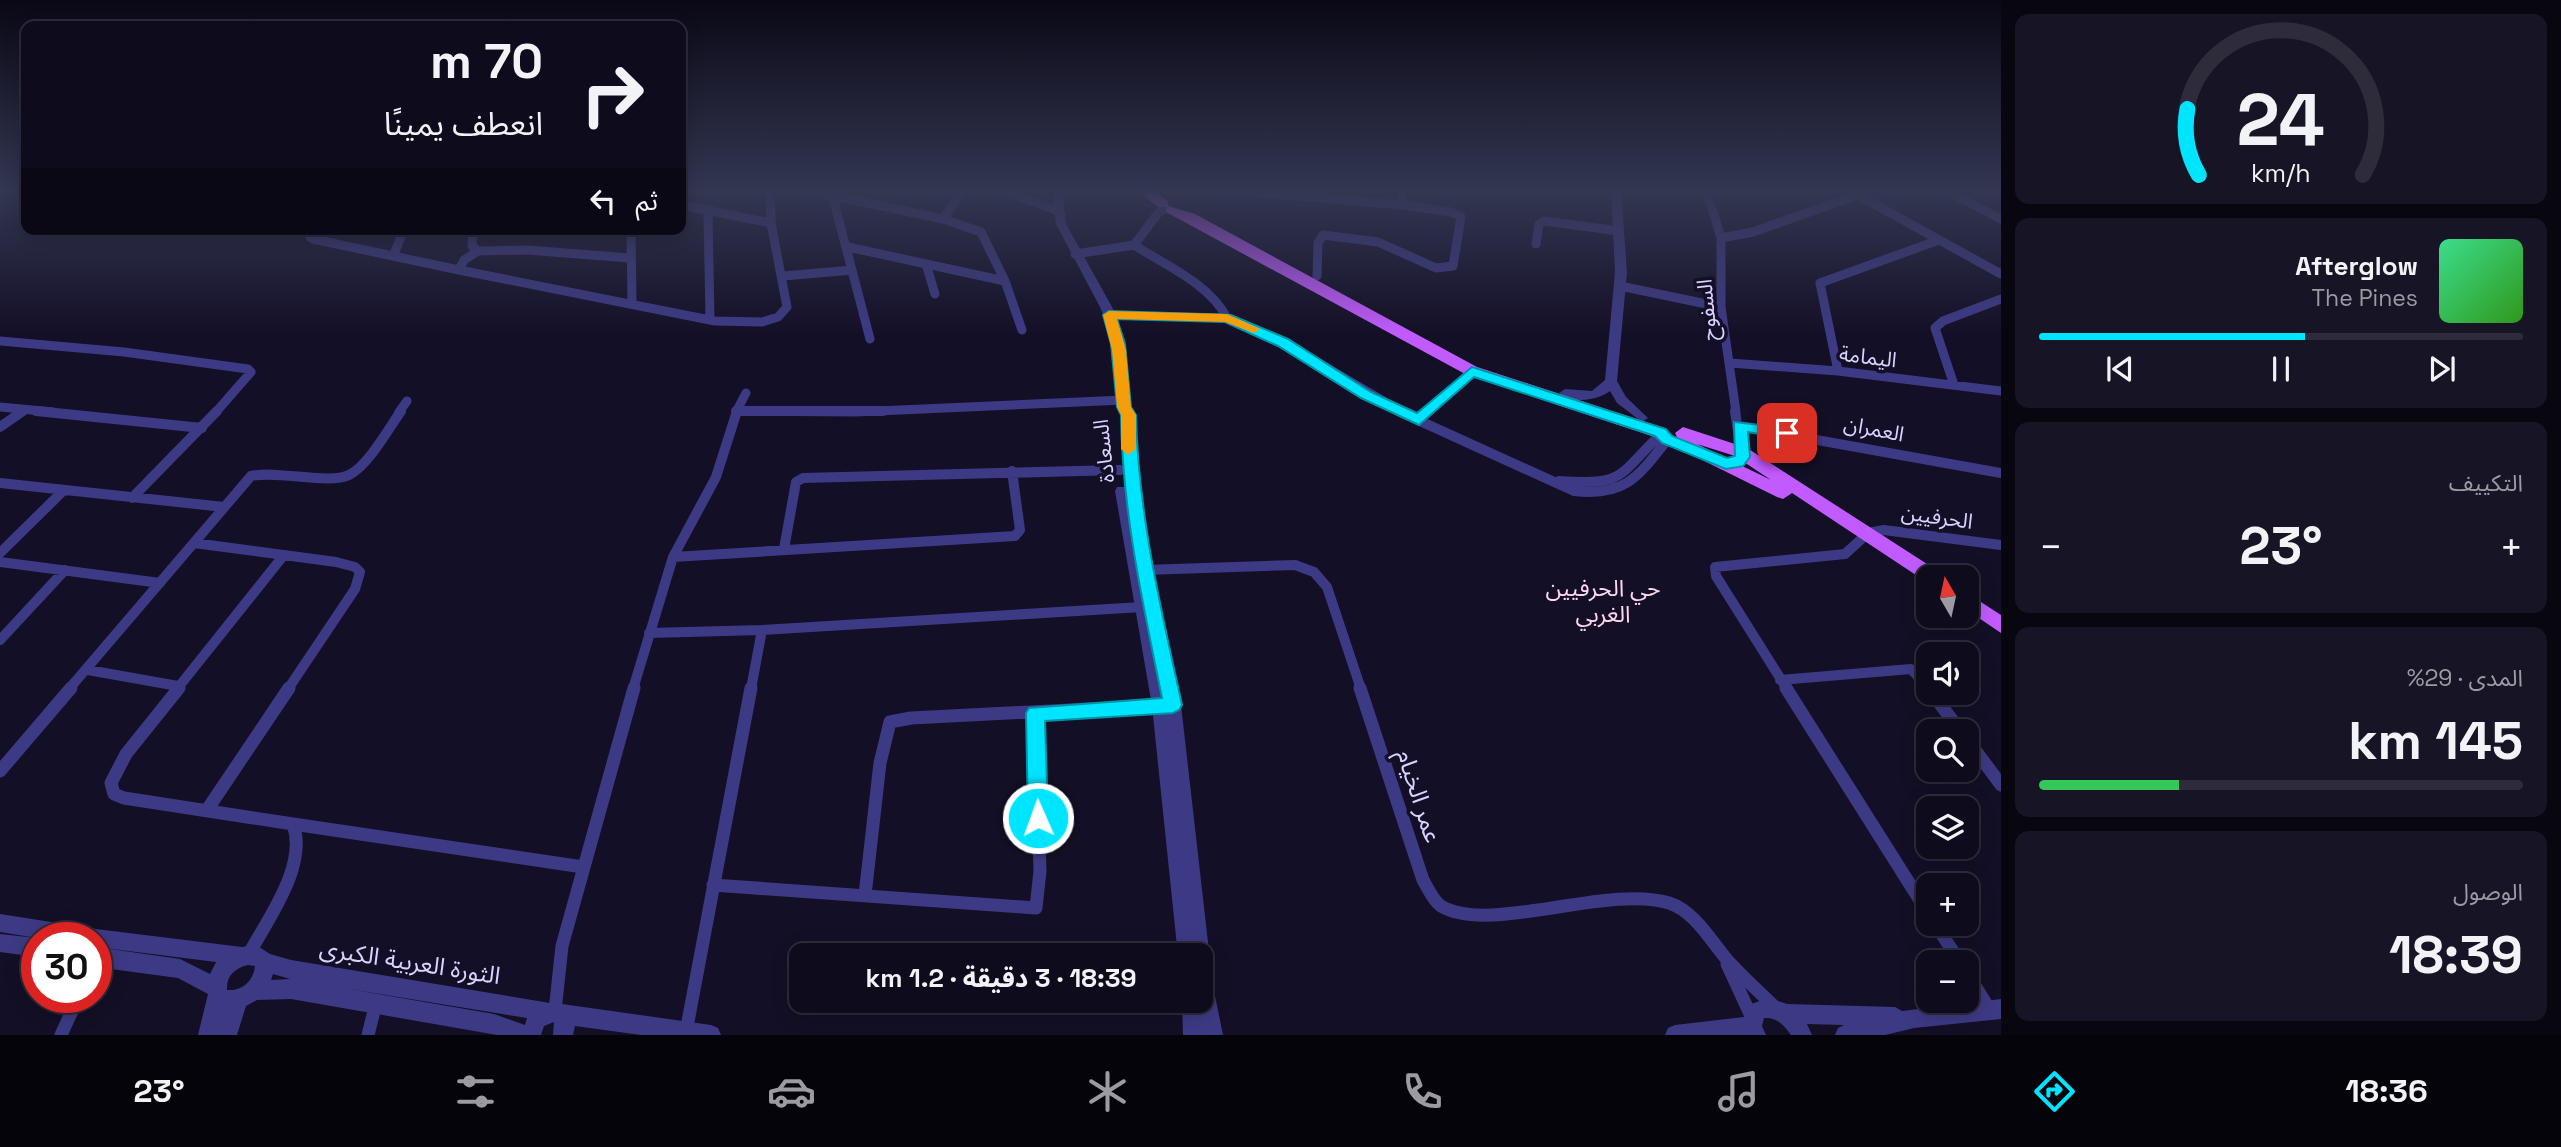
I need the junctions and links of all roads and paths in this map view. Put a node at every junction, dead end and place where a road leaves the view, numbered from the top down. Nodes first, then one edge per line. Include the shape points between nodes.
1 (312, 238) edge
2 (400, 238) edge
3 (472, 238) edge
4 (631, 238) edge
5 (708, 238) edge
6 (774, 238) edge
7 (845, 238) edge
8 (986, 238) edge
9 (1068, 238) edge
10 (1138, 238) edge
11 (1234, 238) edge
12 (1242, 238) edge
13 (1321, 238) edge
14 (1355, 238) edge
15 (1458, 238) edge
16 (1537, 238) edge
17 (1619, 238) edge
18 (1721, 238) edge
19 (1936, 238) edge
20 (1939, 240) junction
21 (1134, 244) junction
22 (1536, 244) dead end
23 (848, 247) junction
24 (478, 251) junction
25 (394, 254) junction
26 (1075, 254) junction
27 (630, 258) junction
28 (926, 264) junction
29 (458, 270) junction
30 (852, 270) junction
31 (2001, 274) edge
32 (783, 276) junction
33 (1317, 276) junction
34 (1005, 281) junction
35 (1620, 286) junction
36 (935, 294) dead end
37 (2001, 299) edge
38 (632, 303) junction
39 (1721, 307) junction
40 (1109, 315) junction
41 (1227, 318) junction
42 (710, 320) junction
43 (1021, 330) dead end
44 (870, 339) dead end
45 (0, 341) edge
46 (1730, 363) junction
47 (1838, 370) junction
48 (1472, 372) junction
49 (1611, 381) junction
50 (1954, 385) junction
51 (2001, 391) edge
52 (746, 393) dead end
53 (1565, 393) junction
54 (407, 401) dead end
55 (1124, 404) junction
56 (0, 407) edge
57 (24, 410) junction
58 (736, 411) junction
59 (1642, 418) junction
60 (1419, 420) junction
61 (1740, 426) junction
62 (0, 427) edge
63 (202, 428) junction
64 (1670, 435) junction
65 (1726, 454) junction
66 (1120, 470) junction
67 (1012, 471) junction
68 (2001, 473) edge
69 (0, 483) edge
70 (62, 492) junction
71 (132, 498) junction
72 (224, 507) junction
73 (1864, 537) junction
74 (194, 544) junction
75 (2001, 545) edge
76 (784, 549) junction
77 (0, 553) edge
78 (284, 555) junction
79 (673, 557) junction
80 (0, 562) edge
81 (1916, 567) edge
82 (65, 570) junction
83 (1144, 570) junction
84 (1916, 575) edge
85 (160, 583) junction
86 (1142, 607) junction
87 (1979, 609) edge
88 (1979, 620) edge
89 (2001, 625) edge
90 (762, 630) junction
91 (649, 633) junction
92 (2001, 636) edge
93 (0, 640) edge
94 (88, 670) junction
95 (1916, 675) edge
96 (1780, 680) junction
97 (178, 686) junction
98 (1166, 705) junction
99 (1035, 713) junction
100 (1979, 756) edge
101 (0, 771) edge
102 (2001, 785) edge
103 (207, 810) junction
104 (293, 824) junction
105 (583, 867) junction
106 (713, 885) junction
107 (865, 895) junction
108 (1916, 895) edge
109 (0, 923) edge
110 (21, 926) edge
111 (112, 940) edge
112 (0, 943) edge
113 (1187, 943) edge
114 (21, 946) edge
115 (163, 948) junction
116 (1722, 956) junction
117 (252, 958) junction
118 (112, 960) edge
119 (152, 967) junction
120 (1979, 988) edge
121 (217, 992) junction
122 (246, 995) junction
123 (376, 1003) junction
124 (1996, 1009) edge
125 (555, 1012) junction
126 (1781, 1012) junction
127 (71, 1013) edge
128 (1192, 1013) edge
129 (1914, 1018) junction
130 (1753, 1026) edge
131 (686, 1032) junction
132 (61, 1035) edge
133 (208, 1035) edge
134 (227, 1035) edge
135 (368, 1035) edge
136 (524, 1035) edge
137 (531, 1035) edge
138 (563, 1035) edge
139 (711, 1035) edge
140 (1193, 1035) edge
141 (1213, 1035) edge
142 (1675, 1035) edge
143 (1802, 1035) edge
144 (1845, 1035) edge

1 - 25 street
2 - 25 street
3 - 24 street
4 - 27 street
5 - 42 street
6 - 32 street
7 - 23 street
8 - 34 street
9 - 26 street
10 - 21 street
11 - 48 main road
12 - 33 main road
13 - 33 street
14 - 15 street via 1371,240 1446,269 1453,266
16 - 22 street
17 - 35 street
18 - 39 street, السفوح
19 - 20 street
20 - 31 street
20 - 47 street via 1820,283
21 - 26 street
21 - 41 street via 1212,299
23 - 28 street
23 - 30 street
24 - 27 street
24 - 29 street
25 - 29 street
26 - 40 street
27 - 38 street
28 - 34 street
28 - 36 street
29 - 38 street
30 - 32 street
30 - 44 street
32 - 42 street via 787,307 779,317 752,323
33 - 53 main road via 1471,359
34 - 43 street
35 - 39 street
35 - 49 street
37 - 50 street via 1943,321 1936,328
38 - 42 street
39 - 46 street, السفوح
40 - 41 street
40 - 55 street via 1119,350
41 - 60 street via 1283,342 1366,395
45 - 63 street via 248,369 251,372 244,383
46 - 47 street, اليمامة
46 - 61 street, السفوح
47 - 50 street, اليمامة
48 - 60 street
48 - 64 main road
49 - 53 street via 1596,395
49 - 59 street via 1620,400
50 - 51 street, اليمامة
52 - 58 street
53 - 59 main road
54 - 72 street via 378,445 350,475 255,474
55 - 58 street
55 - 66 street, السعادة via 1119,414
55 - 83 street, السعادة
56 - 57 street
57 - 62 street
57 - 63 street
58 - 79 street via 716,477
59 - 64 main road
60 - 64 street via 1581,492 1602,493 1634,481
61 - 65 street, السفوح
61 - 68 street, العمران
63 - 71 street
64 - 65 main road
65 - 73 main road
66 - 67 street
66 - 86 street, السعادة
67 - 76 street via 797,480
67 - 76 street via 1019,534
69 - 70 street
70 - 71 street
70 - 77 street
71 - 72 street
72 - 74 street
73 - 75 street, الحرفيين via 1892,530
73 - 81 main road
73 - 84 main road
73 - 96 street via 1845,554 1715,567 1716,576
74 - 78 street
74 - 85 street
76 - 79 street
78 - 97 street
78 - 103 street via 355,567 360,579
79 - 91 street
80 - 82 street
82 - 85 street
82 - 93 street
83 - 98 street, السعادة
83 - 116 street, عمر الخيام via 1295,565 1313,570 1321,578 1423,880 1441,906 1453,912 1481,914 1660,901 1692,918
85 - 94 street
86 - 90 street
86 - 98 street, السعادة
87 - 89 main road
88 - 92 main road
90 - 91 street
90 - 106 street
91 - 105 street
94 - 97 street
94 - 101 street
95 - 96 street via 1896,668
96 - 108 street
97 - 103 street via 117,768 111,783 114,793 124,798
98 - 99 street
98 - 113 street, السعادة
98 - 141 street, السعادة
99 - 107 street via 890,722 880,763
99 - 107 street via 1040,871 1036,908
100 - 102 street
103 - 104 street
104 - 105 street
104 - 117 street via 299,837 295,860
105 - 125 street via 562,946
106 - 107 street
106 - 131 street
109 - 110 street, الثورة العربية الكبرى
111 - 115 street, الثورة العربية الكبرى
112 - 114 street
115 - 117 street, الثورة العربية الكبرى
115 - 119 street
116 - 126 street, عمر الخيام
116 - 130 street, عمر الخيام
117 - 121 street via 220,973
117 - 122 street via 264,977
117 - 125 street, الثورة العربية الكبرى via 291,970
118 - 119 street
119 - 121 street via 192,973
120 - 124 street
121 - 122 street, الثورة العربية الكبرى via 228,1001
121 - 133 street
122 - 123 street, الثورة العربية الكبرى via 291,989
122 - 134 street
123 - 135 street
123 - 136 street, الثورة العربية الكبرى via 494,1024
124 - 129 street
125 - 131 street, الثورة العربية الكبرى
125 - 137 street via 537,1019
125 - 138 street via 567,1024
126 - 129 street
126 - 130 street via 1760,1008
126 - 143 street
127 - 132 street
128 - 140 street
129 - 144 street
130 - 142 street
131 - 139 street, الثورة العربية الكبرى

